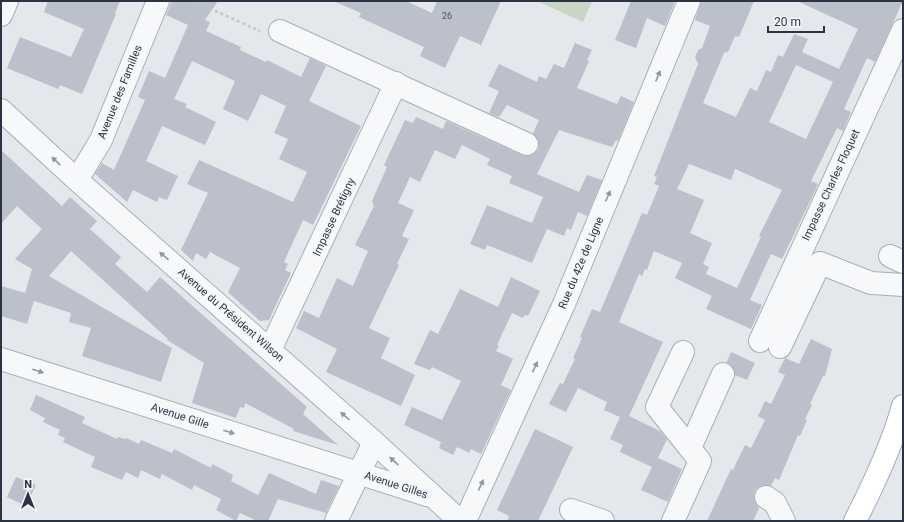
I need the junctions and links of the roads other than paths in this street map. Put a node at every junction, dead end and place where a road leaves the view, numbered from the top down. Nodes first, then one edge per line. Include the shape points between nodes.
1 (7, 1) edge
2 (158, 1) edge
3 (689, 1) edge
4 (1, 15) edge
5 (903, 30) edge
6 (280, 31) road end
7 (396, 83) junction
8 (1, 110) edge
9 (527, 144) dead end
10 (77, 180) junction
11 (903, 285) edge
12 (760, 341) dead end
13 (780, 347) dead end
14 (270, 350) junction
15 (683, 352) dead end
16 (1, 359) edge
17 (723, 374) dead end
18 (903, 406) edge
19 (374, 442) junction
20 (690, 448) junction
21 (358, 473) junction
22 (433, 497) junction
23 (766, 497) dead end
24 (571, 510) dead end
25 (336, 521) edge
26 (460, 521) edge
27 (465, 521) edge
28 (603, 521) edge
29 (673, 521) edge
30 (784, 521) edge
31 (855, 521) edge

1 - 4 street
2 - 10 street, Avenue des Familles via 101,140
27 -> 3 street, Rue du 42e de Ligne via 564,304
5 - 12 street, Impasse Charles Floquet
6 - 7 street
7 - 9 street
7 - 14 street, Impasse Brétigny
10 -> 8 street, Avenue du Président Wilson
14 -> 10 street, Avenue du Président Wilson
11 - 13 street via 871,283 820,263
19 -> 14 street, Avenue du Président Wilson
15 - 20 street via 657,407
16 -> 21 street, Avenue Gille
17 - 20 street
18 - 31 main road via 874,483
19 - 21 street
22 -> 19 street, Avenue du Président Wilson
20 - 29 street via 700,461
21 - 22 street, Avenue Gilles
21 - 25 street
22 - 26 street, Avenue du Président Wilson
23 - 30 street via 775,503
24 - 28 street

